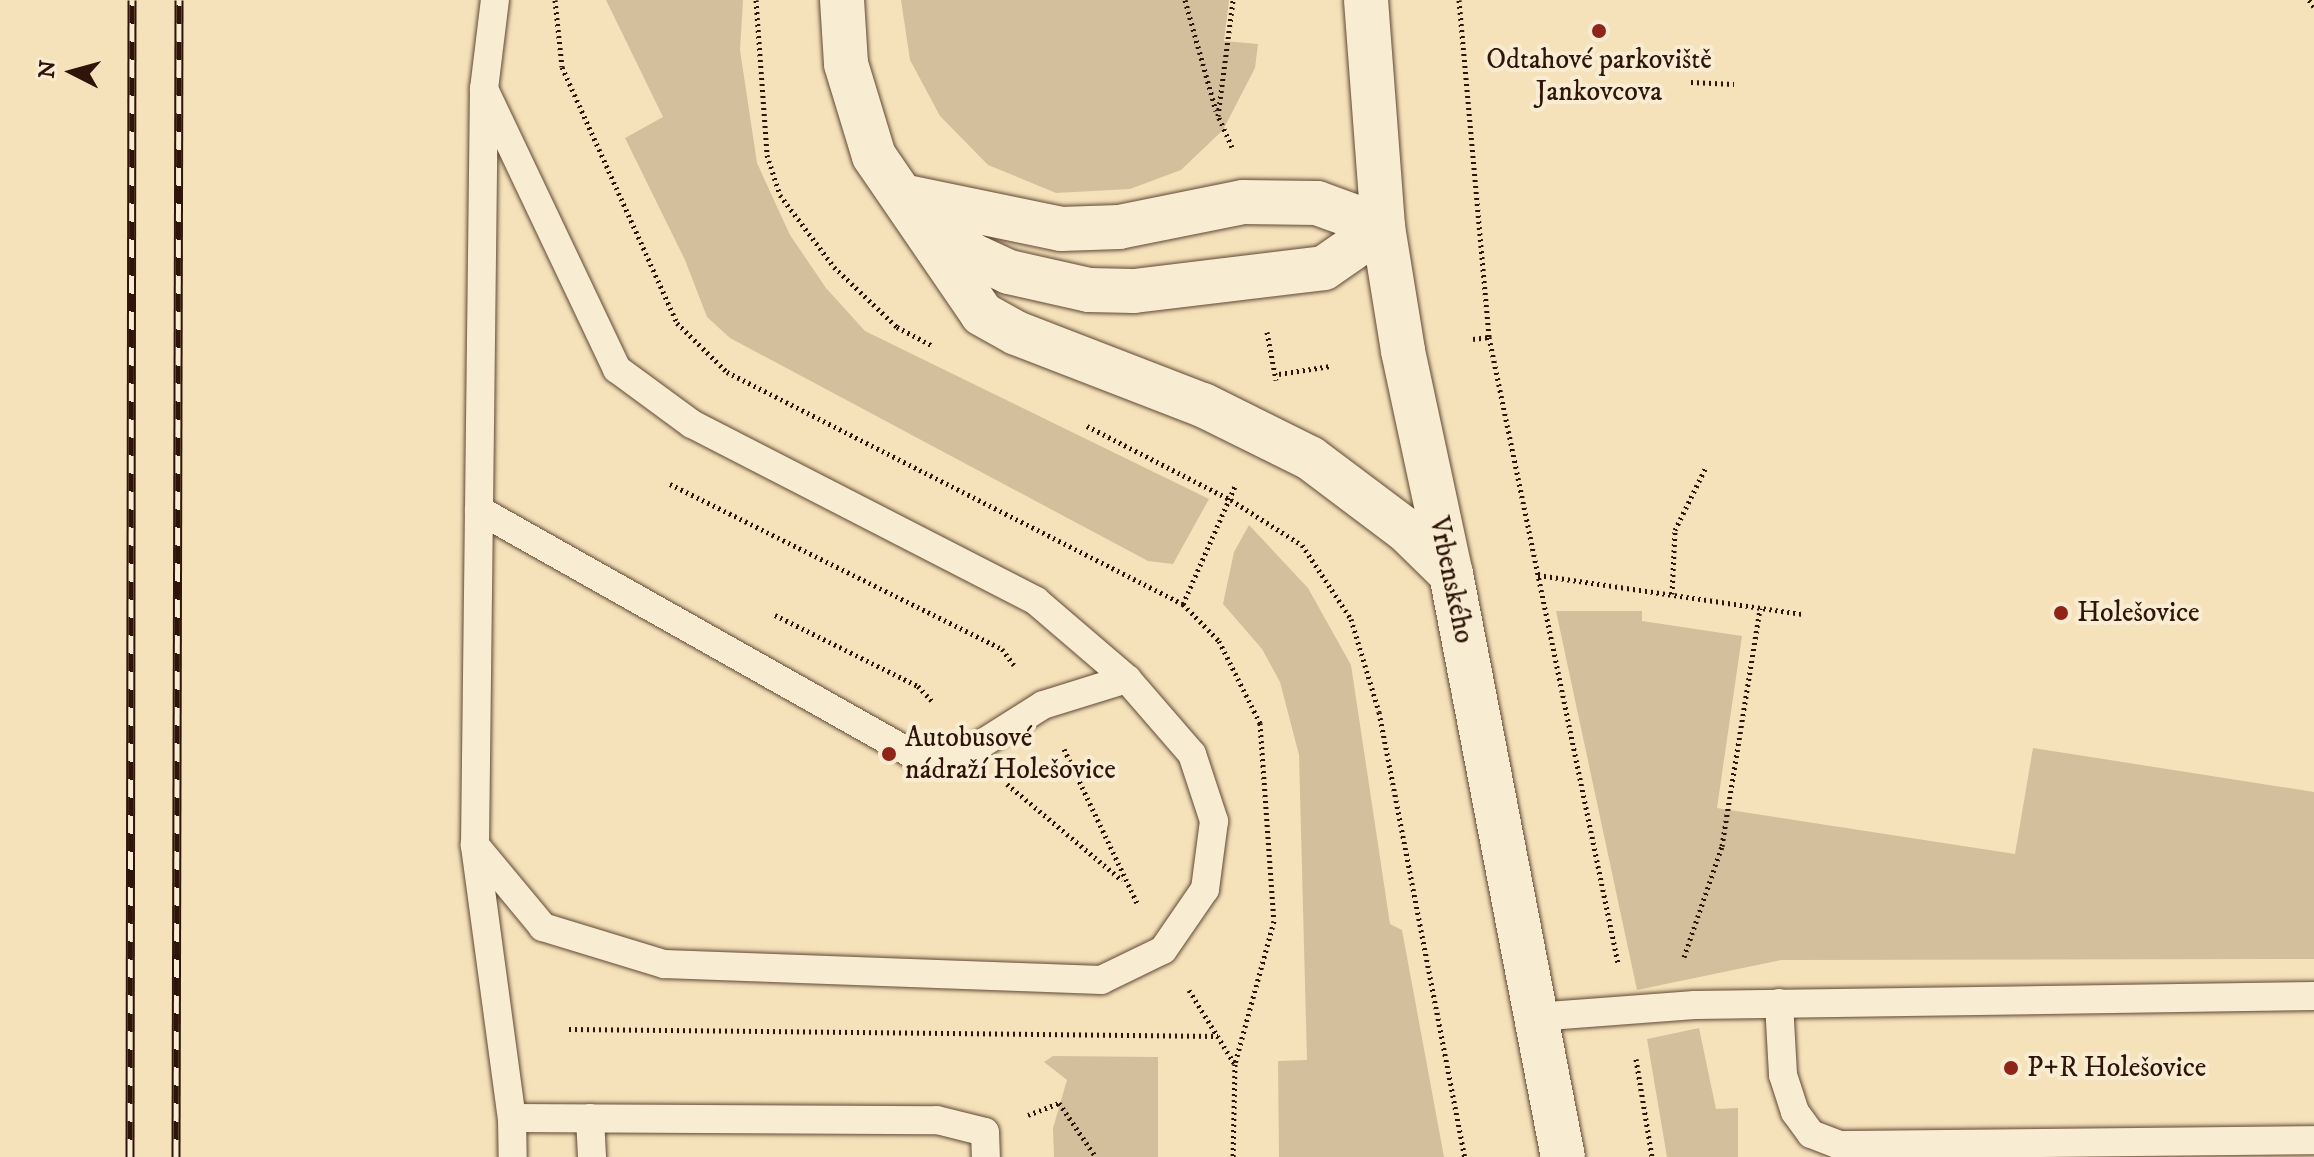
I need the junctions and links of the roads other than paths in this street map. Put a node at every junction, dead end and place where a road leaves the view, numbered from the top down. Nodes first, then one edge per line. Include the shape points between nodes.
1 (495, 0) edge
2 (842, 0) edge
3 (1366, 0) edge
4 (484, 89) junction
5 (896, 195) junction
6 (1383, 227) junction
7 (479, 510) junction
8 (1451, 574) junction
9 (1127, 679) junction
10 (475, 845) junction
11 (2314, 996) edge
12 (1779, 1003) junction
13 (1535, 1017) junction
14 (512, 1118) junction
15 (590, 1118) junction
16 (2314, 1140) edge
17 (513, 1157) edge
18 (592, 1157) edge
19 (986, 1157) edge
20 (1563, 1157) edge

1 - 4 lane
2 - 5 main road via 846,64 857,115
3 - 6 main road, Vrbenského
4 - 7 lane
4 - 9 lane via 617,369 692,424 1036,601
5 - 6 main road via 1061,229 1119,227 1243,202 1317,203
5 - 6 main road via 972,255 1009,272 1089,290 1229,283 1324,268
5 - 8 main road via 982,314 1016,333 1214,410 1310,458 1358,491
6 - 8 main road, Vrbenského via 1413,408
7 - 9 lane via 914,755 975,748 1043,705
7 - 10 lane
8 - 13 main road, Vrbenského
9 - 10 lane via 1192,754 1214,821 1205,889 1163,950 1101,980 664,964 543,927
10 - 14 lane
11 - 12 lane
12 - 13 lane via 1627,1007
12 - 16 lane via 1783,1075 1795,1112 1811,1134 1840,1145
13 - 20 main road, Vrbenského
14 - 15 lane
14 - 17 lane
15 - 18 lane
15 - 19 lane via 937,1120 985,1132

